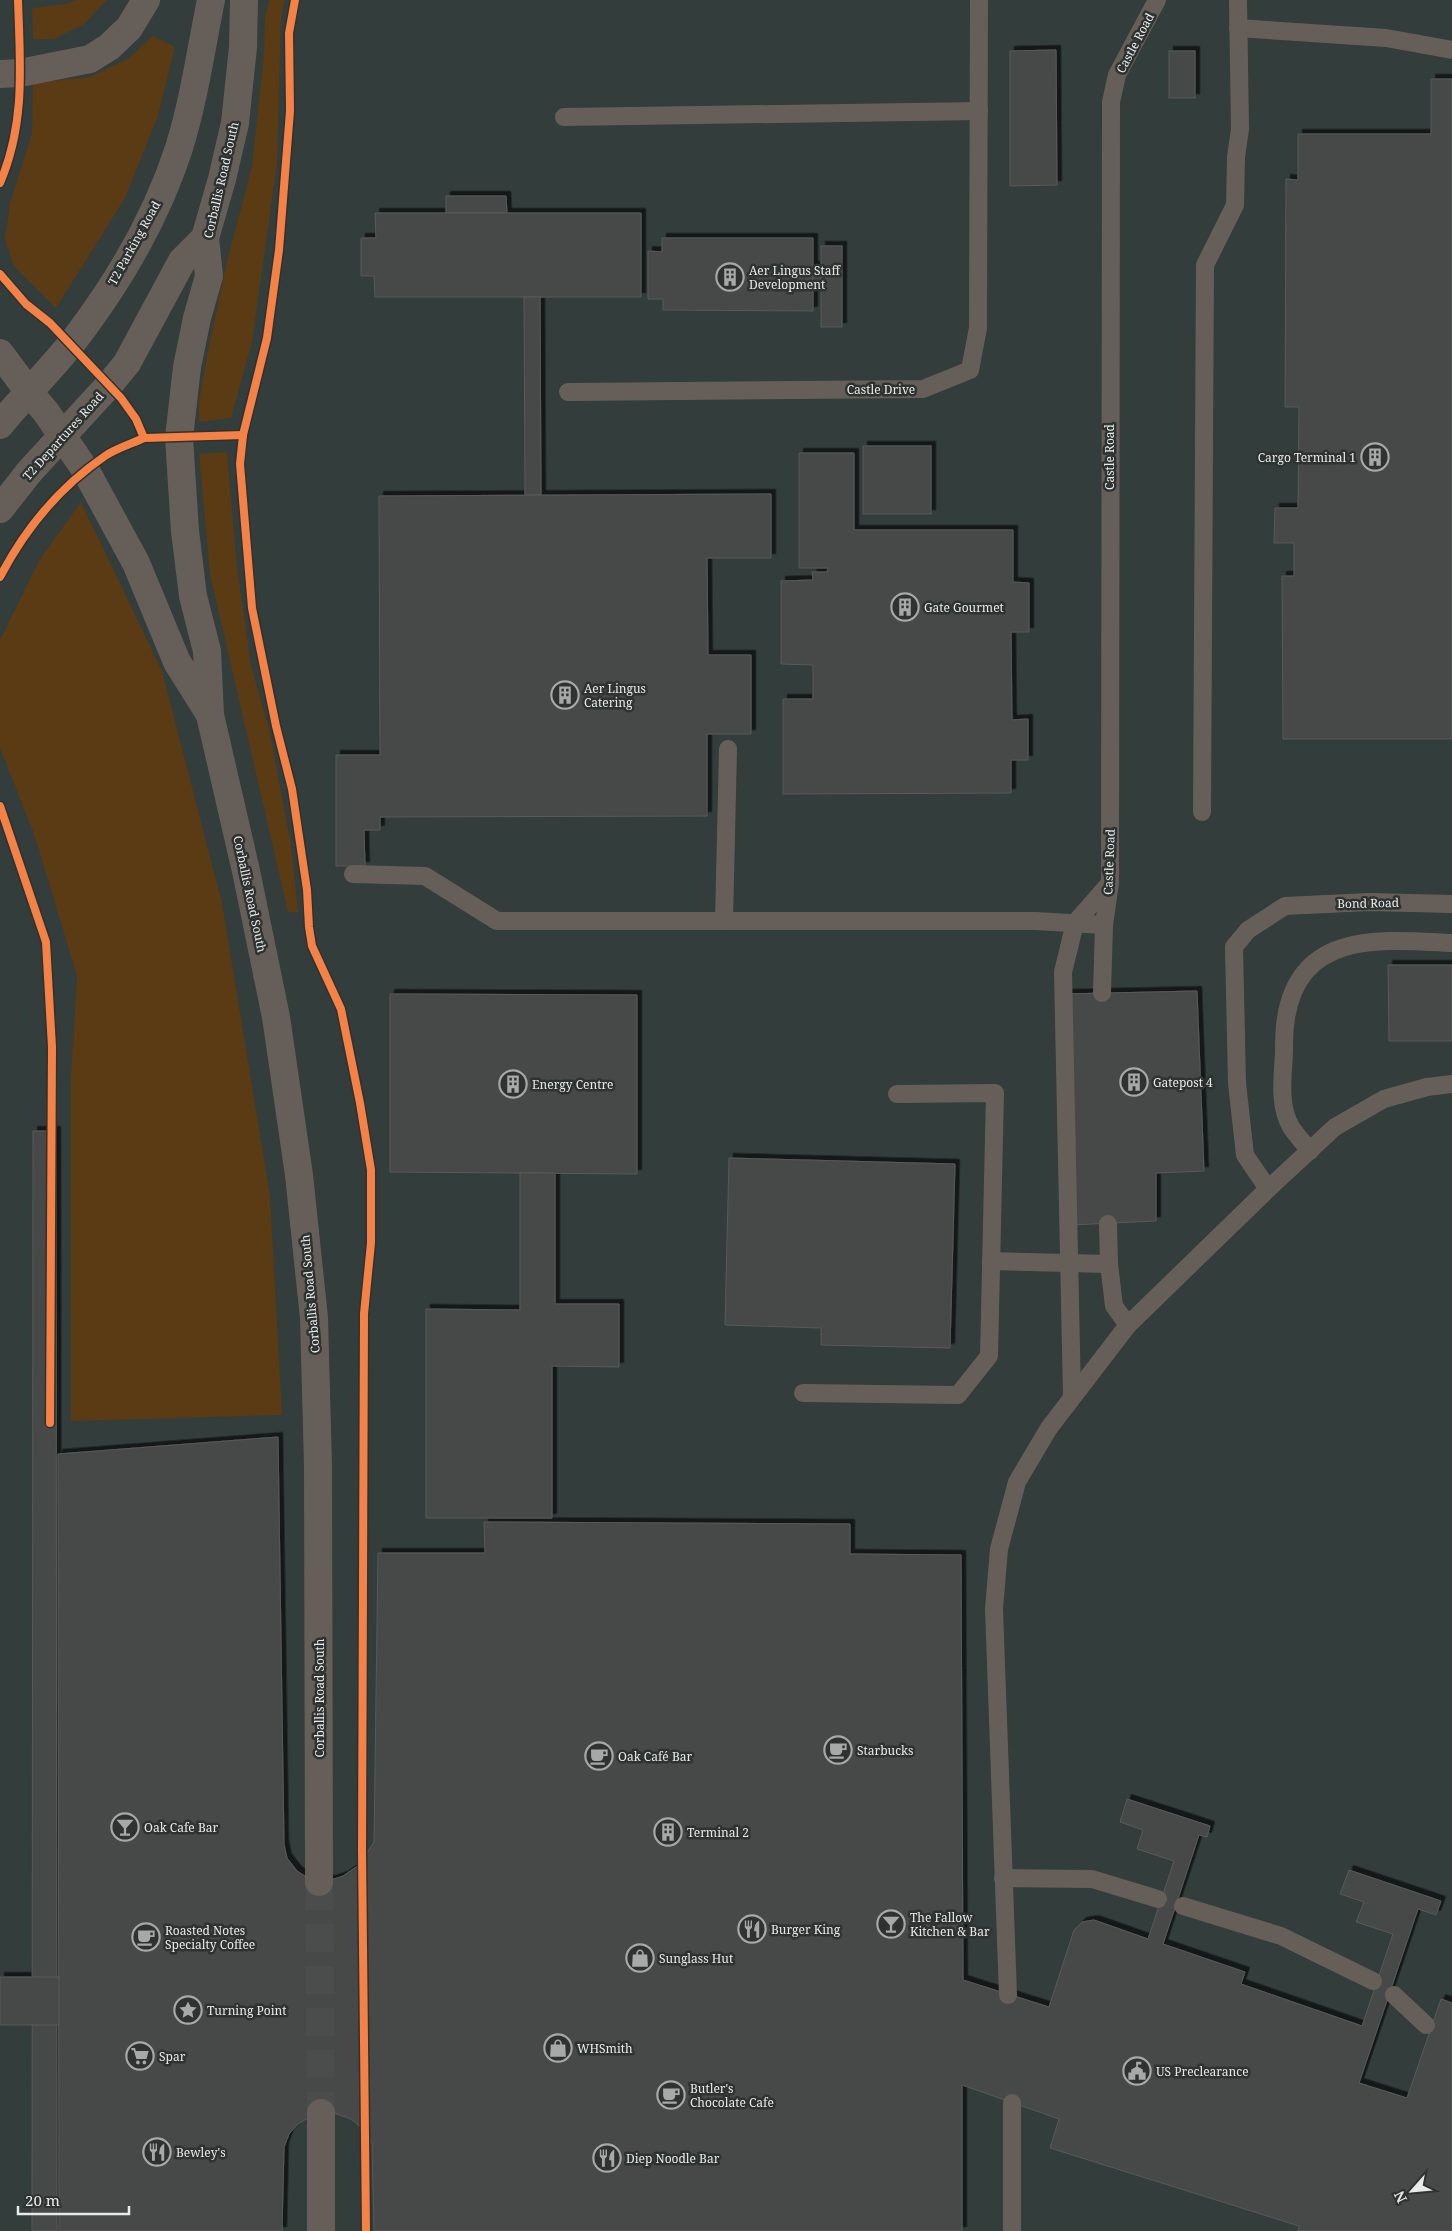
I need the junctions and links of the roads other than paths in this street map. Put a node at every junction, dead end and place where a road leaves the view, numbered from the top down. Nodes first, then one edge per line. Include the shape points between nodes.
1 (146, 0) edge
2 (211, 0) edge
3 (244, 0) edge
4 (979, 0) edge
5 (1158, 0) edge
6 (1238, 0) edge
7 (1238, 28) junction
8 (1452, 50) edge
9 (0, 74) edge
10 (979, 111) junction
11 (564, 118) dead end
12 (205, 238) junction
13 (0, 353) edge
14 (28, 391) junction
15 (568, 392) dead end
16 (0, 425) edge
17 (62, 435) junction
18 (0, 508) edge
19 (210, 715) junction
20 (728, 749) dead end
21 (1202, 812) dead end
22 (353, 874) dead end
23 (1110, 883) junction
24 (1452, 904) edge
25 (724, 921) junction
26 (1075, 923) junction
27 (1104, 925) junction
28 (1452, 942) edge
29 (1102, 993) dead end
30 (1452, 1084) edge
31 (897, 1094) dead end
32 (1310, 1151) junction
33 (1268, 1189) junction
34 (1108, 1224) dead end
35 (991, 1261) junction
36 (1070, 1263) junction
37 (1109, 1264) junction
38 (1128, 1325) junction
39 (803, 1393) dead end
40 (1072, 1396) junction
41 (1003, 1878) junction
42 (319, 1882) tunnel mouth
43 (1158, 1899) dead end
44 (1184, 1906) dead end
45 (1373, 1982) dead end
46 (1008, 1995) dead end
47 (1394, 1995) dead end
48 (1426, 2025) dead end
49 (1012, 2103) dead end
50 (321, 2113) tunnel mouth
51 (321, 2231) edge
52 (1012, 2231) edge

1 - 9 street via 129,28 109,48 90,59
2 - 14 street, T2 Parking Road via 193,95 178,149 154,211 123,268 82,330
3 - 12 street, Corballis Road South via 235,123
4 - 10 lane, Castle Drive
5 - 23 lane, Castle Road via 1117,75 1111,102
6 - 7 lane
7 - 8 lane via 1386,38
7 - 21 lane via 1240,129 1235,205 1205,266
10 - 11 lane
10 - 15 lane, Castle Drive via 978,328 970,370 923,389
12 - 17 street, T2 Departures Road via 182,261 127,363
12 - 19 street, Corballis Road South via 209,276 197,318 179,438 185,530 193,596 207,652
13 - 14 street, Corballis Road South
14 - 16 street, T2 Parking Road
14 - 17 street, Corballis Road South
17 - 18 street, T2 Departures Road
17 - 19 street, Corballis Road South via 116,524 136,563 177,662
19 - 42 street, Corballis Road South via 276,1017 299,1175 314,1318 318,1465
20 - 25 lane
22 - 25 lane via 424,876 497,920
23 - 26 lane
23 - 27 lane, Castle Road
24 - 33 lane, Bond Road via 1369,902 1285,906 1248,930 1234,946 1237,1083 1245,1155
25 - 26 lane
26 - 27 lane
26 - 36 lane via 1063,972
27 - 29 lane, Castle Road
28 - 32 lane via 1381,940 1348,945 1324,956 1305,971 1294,989 1286,1017 1282,1088 1284,1108 1291,1127
30 - 32 lane via 1384,1099 1335,1127
31 - 35 lane via 995,1093
32 - 33 lane
33 - 38 lane
34 - 37 lane
35 - 36 lane
35 - 39 lane via 989,1356 958,1396
36 - 37 lane
36 - 40 lane
37 - 38 lane via 1114,1306
38 - 40 lane
40 - 41 lane via 1017,1482 998,1549 994,1609
41 - 43 lane via 1092,1879
41 - 46 lane
44 - 45 lane via 1281,1936
47 - 48 lane
49 - 52 lane
50 - 51 street

